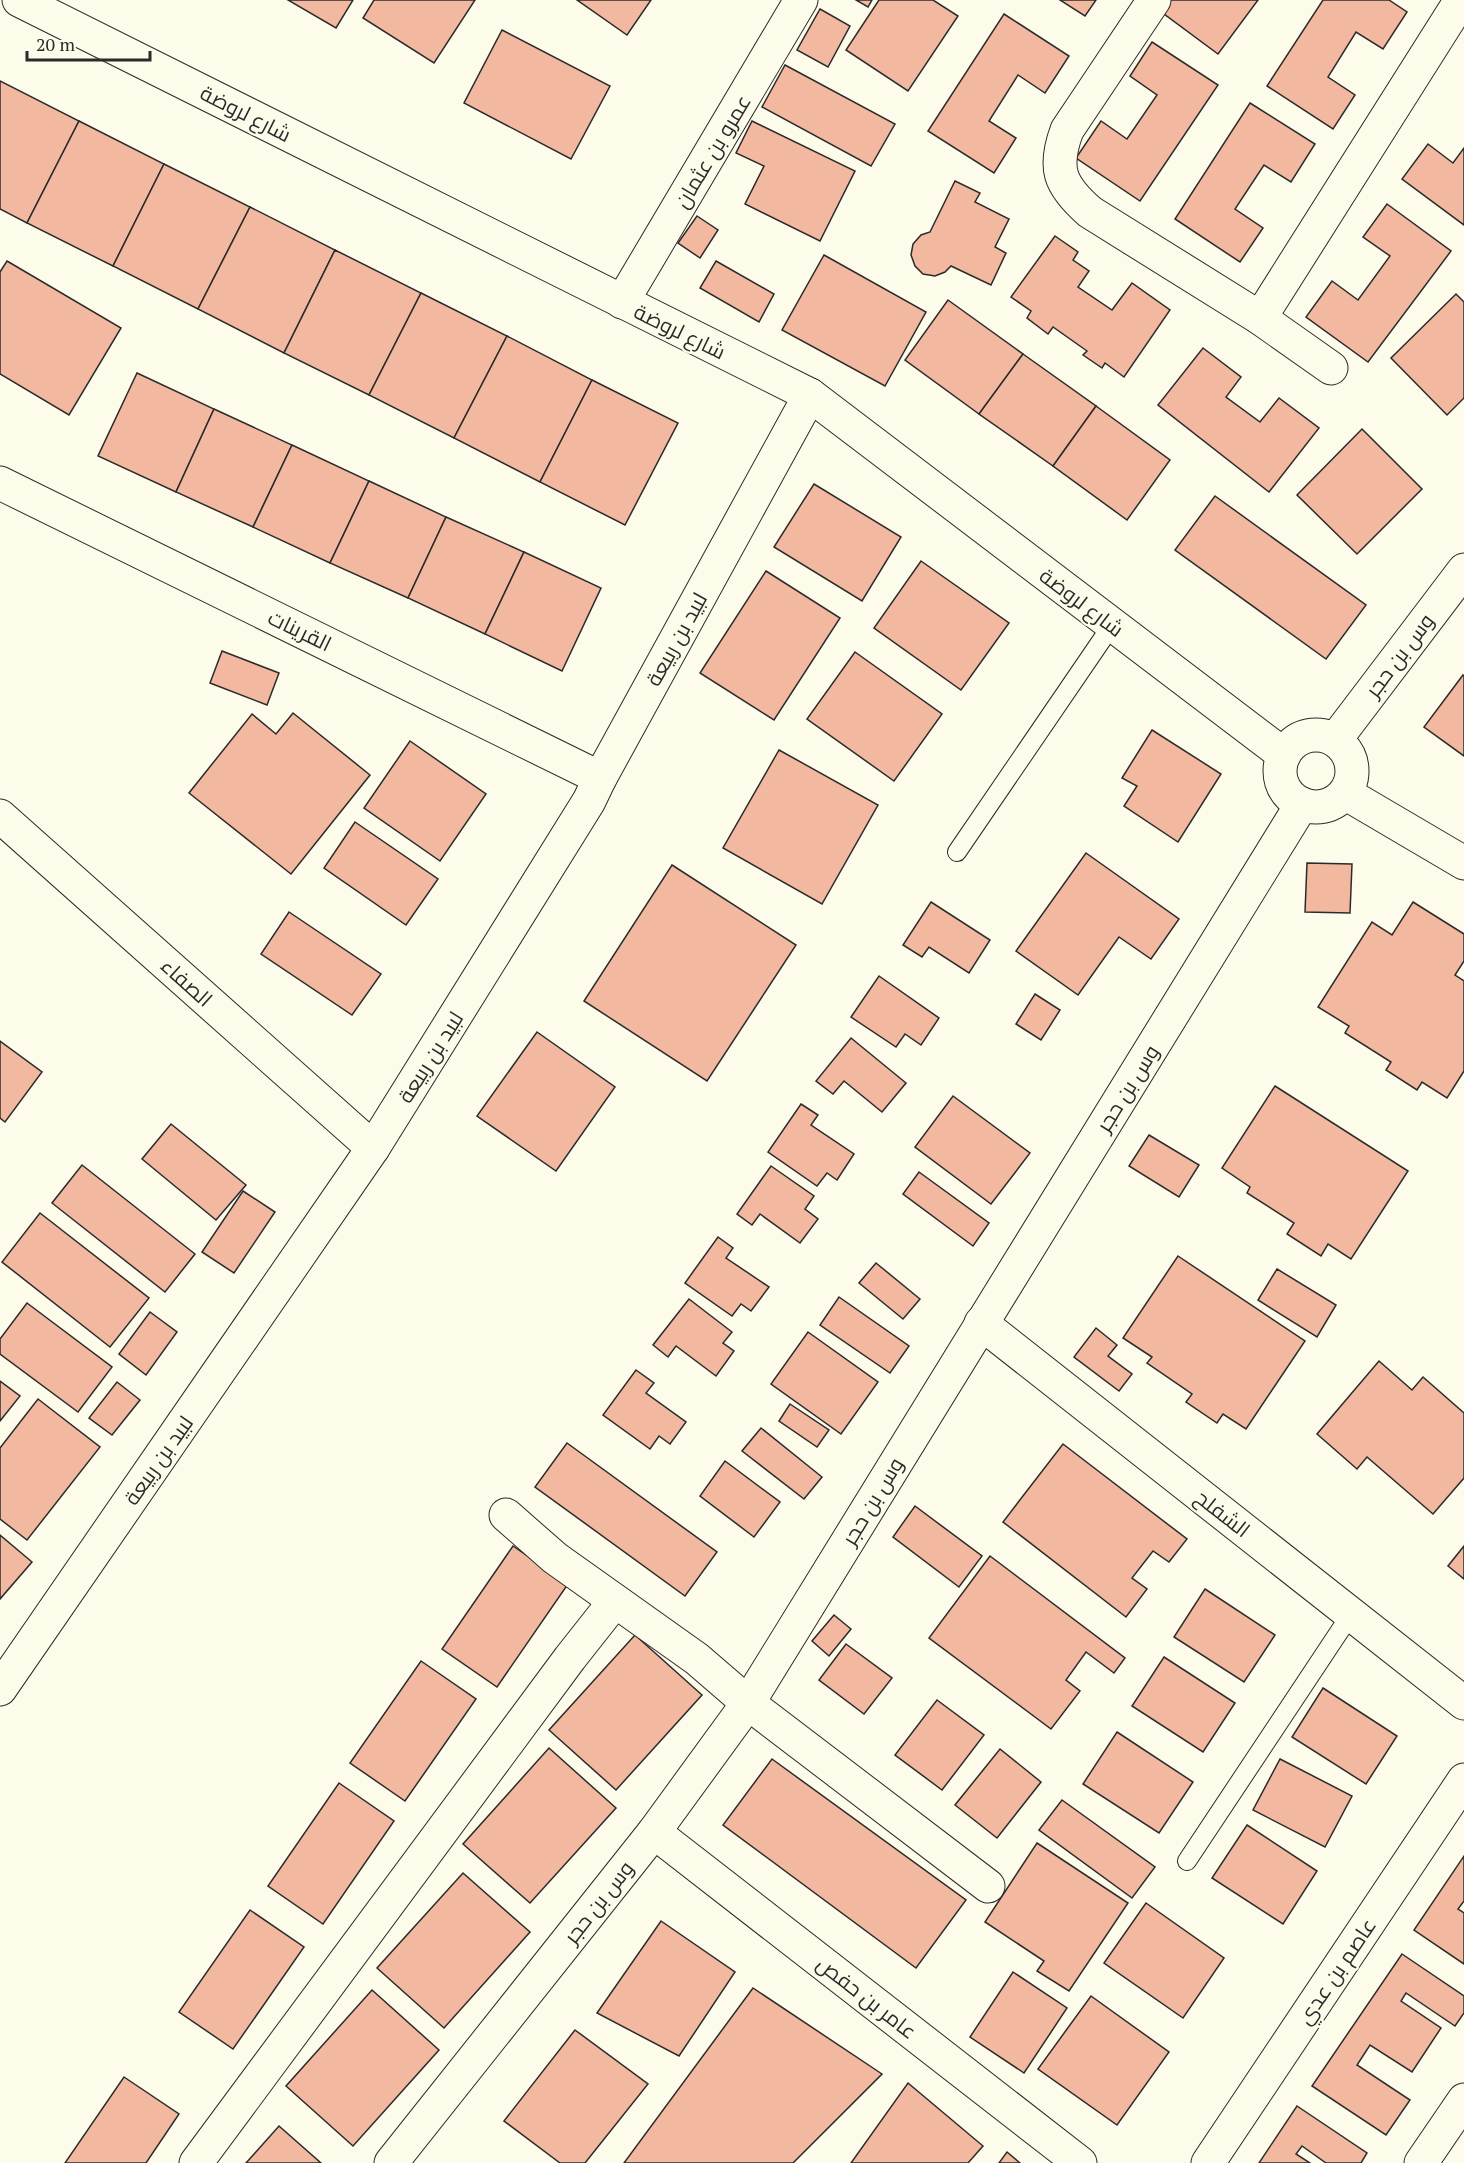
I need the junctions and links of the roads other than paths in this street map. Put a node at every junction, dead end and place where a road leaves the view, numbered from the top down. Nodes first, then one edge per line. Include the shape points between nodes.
1 (19, 0) edge
2 (801, 0) edge
3 (1155, 0) edge
4 (1461, 0) edge
5 (622, 302) junction
6 (1260, 318) junction
7 (1331, 368) dead end
8 (810, 395) junction
9 (0, 483) edge
10 (1464, 570) edge
11 (1112, 625) junction
12 (1335, 740) junction
13 (1284, 755) junction
14 (600, 778) junction
15 (1345, 793) junction
16 (1302, 804) junction
17 (5, 829) edge
18 (957, 852) dead end
19 (1464, 863) edge
20 (374, 1148) junction
21 (981, 1323) junction
22 (506, 1515) dead end
23 (615, 1601) junction
24 (1351, 1614) junction
25 (0, 1689) edge
26 (1464, 1703) edge
27 (748, 1704) junction
28 (1464, 1780) edge
29 (654, 1832) junction
30 (1187, 1860) dead end
31 (988, 1886) dead end
32 (1464, 2100) edge
33 (196, 2163) edge
34 (391, 2163) edge
35 (1080, 2163) edge
36 (1208, 2163) edge
37 (1421, 2163) edge

1 - 5 street, شارع لروضة
2 - 5 street, عمرو بن عثمان
3 - 6 street via 1066,130 1059,151 1060,174 1072,196 1090,212
4 - 6 street
5 - 8 street, شارع لروضة
6 - 7 street
8 - 11 street, شارع لروضة
8 - 14 street, لبيد بن ربيعة
9 - 14 street, القرينات
10 - 12 street, وس بن حجر
11 - 13 street, شارع لروضة
11 - 18 lane
12 - 13 street via 1324,735 1300,738
12 - 15 street via 1344,748 1351,764
13 - 16 street via 1280,766 1284,789
14 - 20 street, لبيد بن ربيعة
15 - 16 street via 1325,806
15 - 19 street
16 - 21 street, وس بن حجر
17 - 20 street, الصفاء
20 - 25 street, لبيد بن ربيعة
21 - 24 street, الشفلح
21 - 27 street, وس بن حجر
22 - 23 street via 555,1558
23 - 27 street via 697,1659
23 - 33 street
24 - 26 street, الشفلح
24 - 30 lane
27 - 29 street, وس بن حجر
27 - 31 street
28 - 36 street, عاصم بن عدي
29 - 34 street, وس بن حجر
29 - 35 street, عامر بن حفص
32 - 37 street

